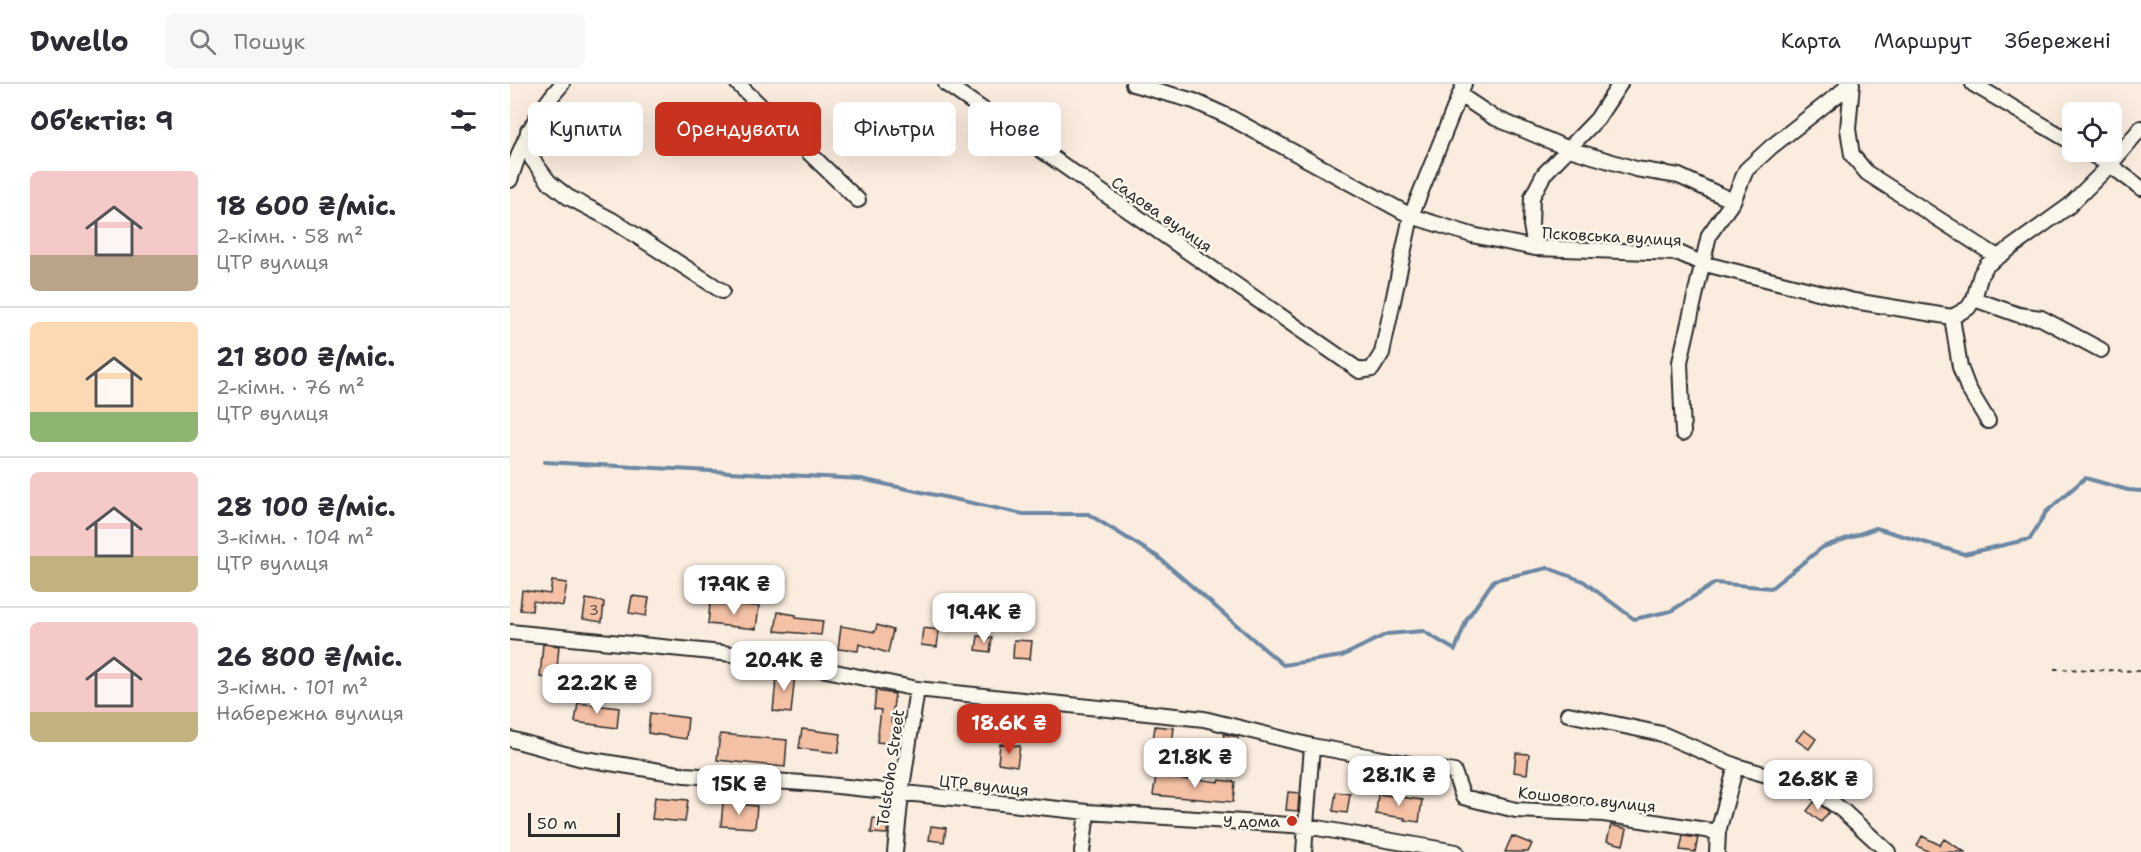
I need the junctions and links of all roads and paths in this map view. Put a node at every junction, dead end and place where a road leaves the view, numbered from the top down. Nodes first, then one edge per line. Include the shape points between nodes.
1 (562, 84) edge
2 (738, 84) edge
3 (946, 84) edge
4 (1133, 84) edge
5 (1620, 84) edge
6 (1850, 84) edge
7 (1973, 84) edge
8 (1462, 89) edge
9 (546, 102) edge
10 (2141, 128) edge
11 (528, 131) edge
12 (2062, 137) edge
13 (1569, 149) junction
14 (532, 156) edge
15 (2105, 162) edge
16 (2110, 165) junction
17 (510, 180) edge
18 (2141, 188) edge
19 (858, 200) dead end
20 (1733, 201) junction
21 (1411, 216) junction
22 (1535, 248) junction
23 (1996, 256) junction
24 (1701, 262) junction
25 (722, 291) dead end
26 (1974, 299) junction
27 (1952, 317) junction
28 (2101, 350) dead end
29 (1988, 421) dead end
30 (1683, 433) dead end
31 (510, 632) edge
32 (2054, 669) dead end
33 (2141, 671) edge
34 (918, 689) junction
35 (1568, 714) dead end
36 (510, 739) edge
37 (1312, 746) junction
38 (1736, 766) junction
39 (901, 794) junction
40 (1087, 812) junction
41 (1306, 826) junction
42 (1718, 832) junction
43 (1454, 851) edge
44 (895, 852) edge
45 (1082, 852) edge
46 (1304, 852) edge
47 (1717, 852) edge
48 (1888, 852) edge

1 - 9 street
2 - 19 street
3 - 21 street, Садова вулиця via 1360,370 1372,369 1382,353
4 - 21 street, Псковська вулиця via 1194,100
5 - 13 street via 1597,119
6 - 20 street via 1746,170
6 - 23 street via 1848,129 1852,155 1867,173
7 - 12 street
8 - 13 street via 1493,117
8 - 21 street
10 - 16 street
11 - 17 street
13 - 20 street via 1636,169 1679,176
13 - 22 street via 1544,174 1532,197
14 - 25 street via 549,182 568,197 612,220
15 - 16 street
16 - 18 street
16 - 23 street via 2069,206
20 - 24 street via 1709,235
21 - 22 street, Псковська вулиця via 1472,235
22 - 24 street, Псковська вулиця via 1679,253
23 - 26 street via 1981,274
24 - 27 street, Псковська вулиця via 1854,301
24 - 30 street via 1680,362
26 - 27 street via 1968,308
26 - 28 street via 2019,315 2041,318
27 - 29 street via 1960,368
31 - 34 street, Кошового вулиця via 732,654
32 - 33 path
34 - 37 street, Кошового вулиця via 1204,719
34 - 39 street, Tolstoho Street
35 - 38 street via 1662,734
36 - 39 street, ЦТР вулиця via 579,758 685,775
37 - 41 street
37 - 42 street, Кошового вулиця via 1454,772 1463,797 1516,810 1604,814
38 - 42 street
38 - 48 street via 1812,788
39 - 40 street, ЦТР вулиця
39 - 44 street, Tolstoho Street
40 - 41 street, ЦТР вулиця
40 - 45 street
41 - 43 street, ЦТР вулиця
41 - 46 street
42 - 47 street

